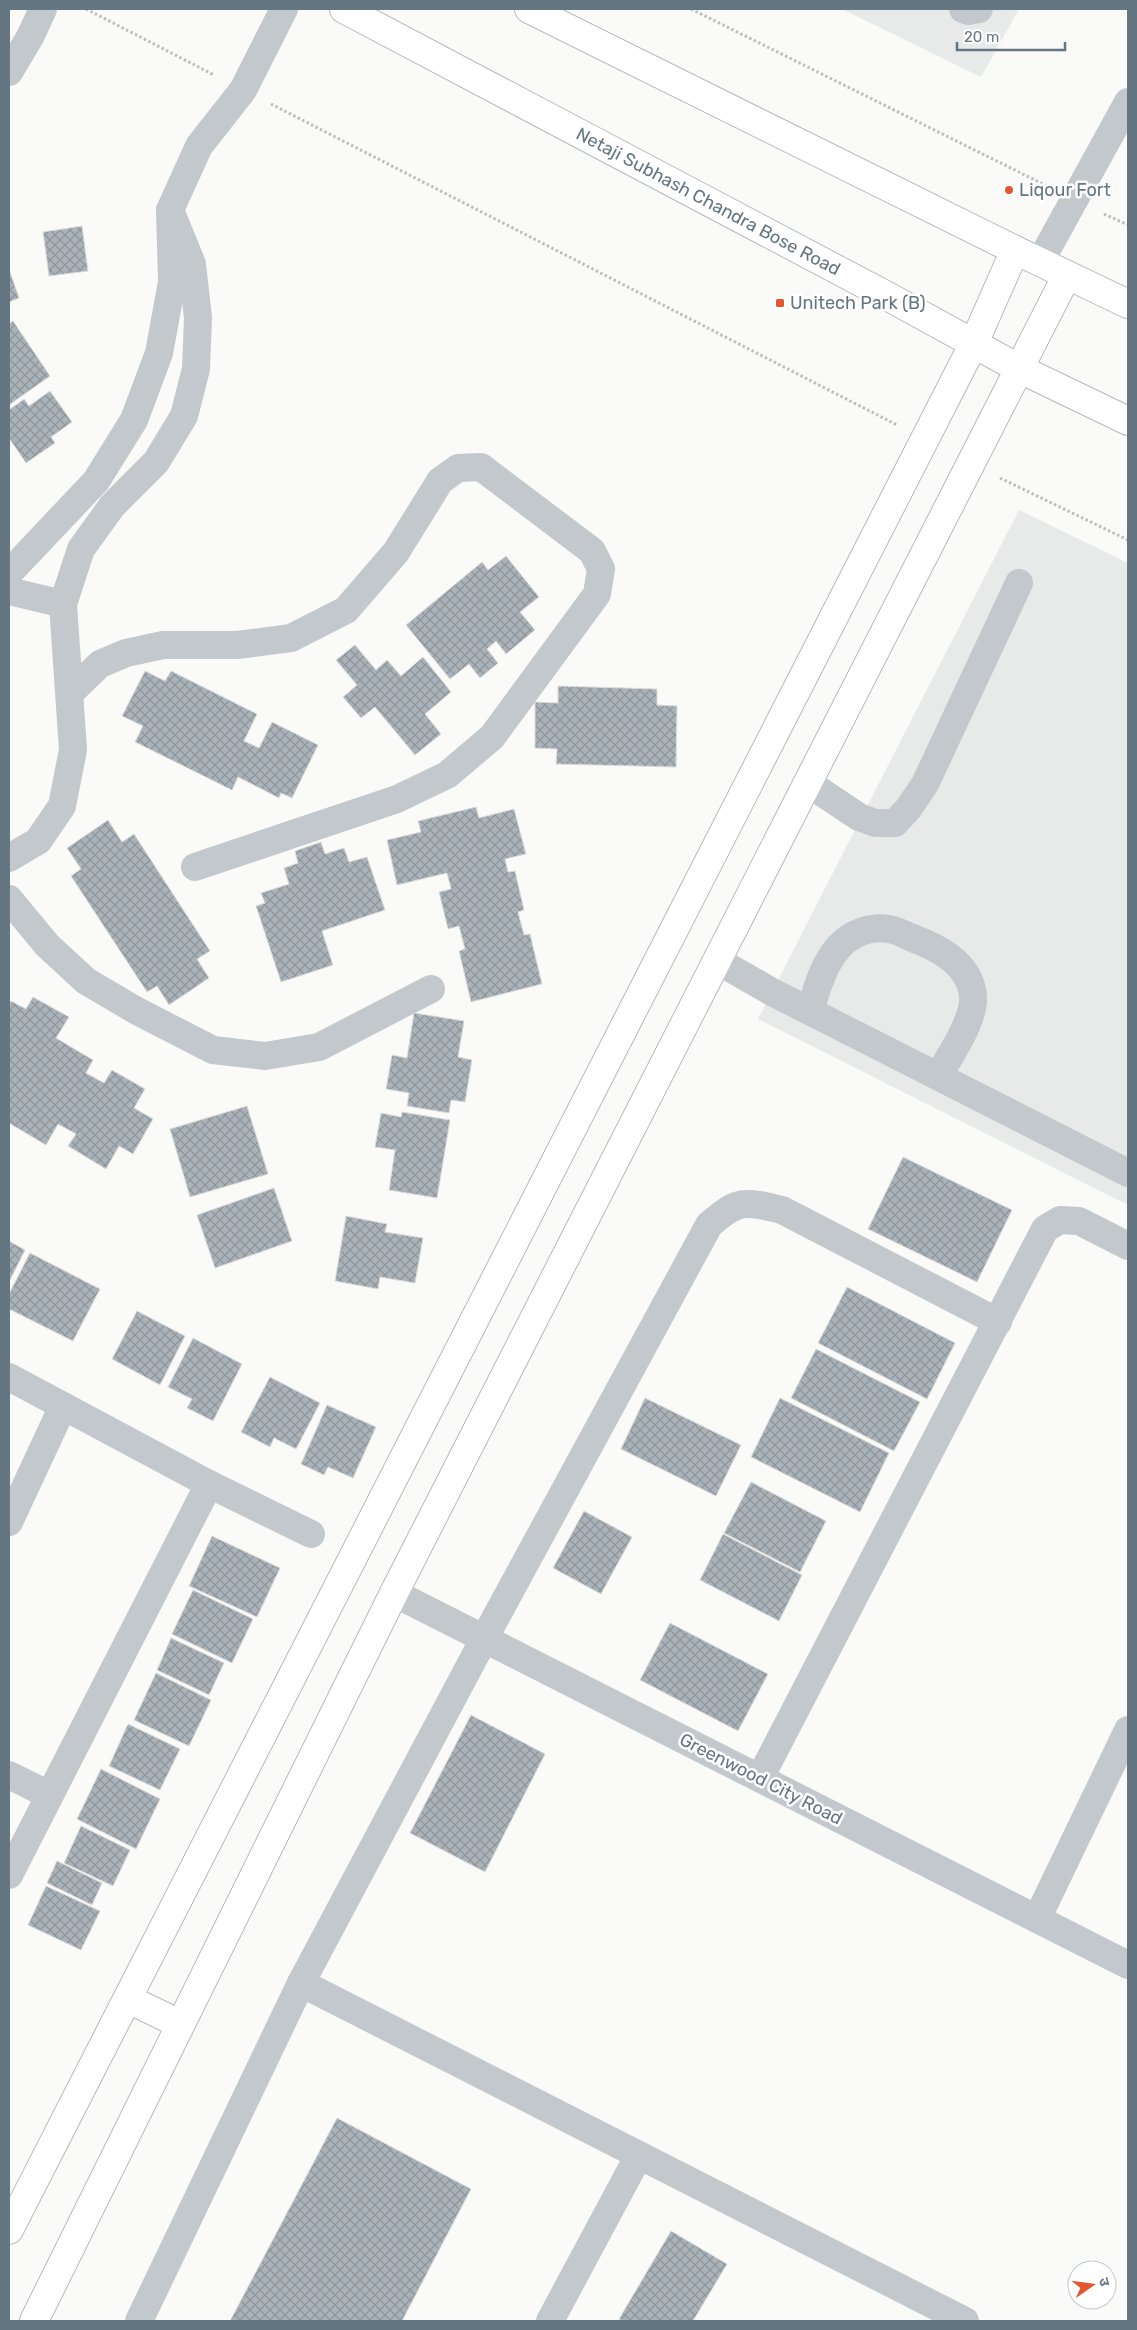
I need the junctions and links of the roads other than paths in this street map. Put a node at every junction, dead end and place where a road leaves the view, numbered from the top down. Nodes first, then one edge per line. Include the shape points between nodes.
1 (43, 9) edge
2 (284, 9) edge
3 (344, 9) edge
4 (529, 9) edge
5 (963, 9) edge
6 (979, 9) edge
7 (557, 15) edge
8 (9, 72) edge
9 (1128, 102) edge
10 (170, 210) junction
11 (1015, 250) junction
12 (1040, 262) junction
13 (1067, 275) junction
14 (1128, 304) edge
15 (974, 343) junction
16 (1020, 369) junction
17 (1128, 421) edge
18 (9, 573) edge
19 (1019, 583) dead end
20 (9, 590) edge
21 (63, 604) junction
22 (70, 693) junction
23 (808, 783) junction
24 (9, 858) edge
25 (195, 867) dead end
26 (9, 900) edge
27 (718, 961) junction
28 (431, 989) dead end
29 (810, 1010) junction
30 (938, 1076) junction
31 (1128, 1173) edge
32 (1128, 1246) edge
33 (998, 1322) junction
34 (9, 1377) edge
35 (63, 1406) junction
36 (209, 1484) junction
37 (9, 1522) edge
38 (311, 1534) dead end
39 (394, 1593) junction
40 (484, 1639) junction
41 (1128, 1730) edge
42 (9, 1775) edge
43 (760, 1778) junction
44 (49, 1795) junction
45 (9, 1874) edge
46 (1037, 1919) junction
47 (1128, 1965) edge
48 (301, 1983) junction
49 (128, 1999) junction
50 (180, 2024) junction
51 (639, 2155) junction
52 (9, 2230) edge
53 (34, 2321) edge
54 (139, 2321) edge
55 (550, 2321) edge
56 (966, 2321) edge

1 - 8 street
2 - 10 street via 244,90 199,146
3 - 15 main road, Netaji Subhash Chandra Bose Road
4 - 7 main road
5 - 6 street
7 - 11 main road
9 - 12 street
10 - 18 street via 172,282 160,353 134,420 96,481
10 - 21 street via 192,264 198,318 196,369 184,416 156,462 112,506 81,549
11 - 12 main road
11 - 15 main road
12 - 13 main road
13 - 14 main road
13 - 16 main road
15 - 16 main road, Netaji Subhash Chandra Bose Road
15 - 49 main road
16 - 17 main road, Netaji Subhash Chandra Bose Road
16 - 23 main road
19 - 23 street via 925,784 895,822 874,823 859,817
20 - 21 street
21 - 22 street
22 - 24 street via 73,750 62,806 38,841
22 - 25 street via 100,664 126,653 163,646 237,645 291,638 346,610 396,552 440,481 458,468 481,467 592,551 601,569 597,594 492,737 447,776 397,799
23 - 27 main road
26 - 28 street via 47,945 86,981 213,1050 264,1056 319,1047
27 - 29 street
27 - 39 main road
29 - 30 street
29 - 30 street via 825,966 854,935 874,928 891,929 926,943 964,970 973,998 966,1027
30 - 31 street
32 - 33 street via 1079,1221 1060,1220 1045,1229
33 - 40 street via 782,1210 750,1202 726,1209 709,1225
33 - 43 street
34 - 35 street
35 - 36 street
35 - 37 street
36 - 38 street
36 - 44 street
39 - 40 street, Greenwood City Road
39 - 50 main road
40 - 43 street, Greenwood City Road
40 - 48 street
41 - 46 street
42 - 44 street
43 - 46 street, Greenwood City Road
44 - 45 street
46 - 47 street, Greenwood City Road
48 - 51 street
48 - 54 street
49 - 50 main road
49 - 52 main road
50 - 53 main road
51 - 55 street
51 - 56 street

